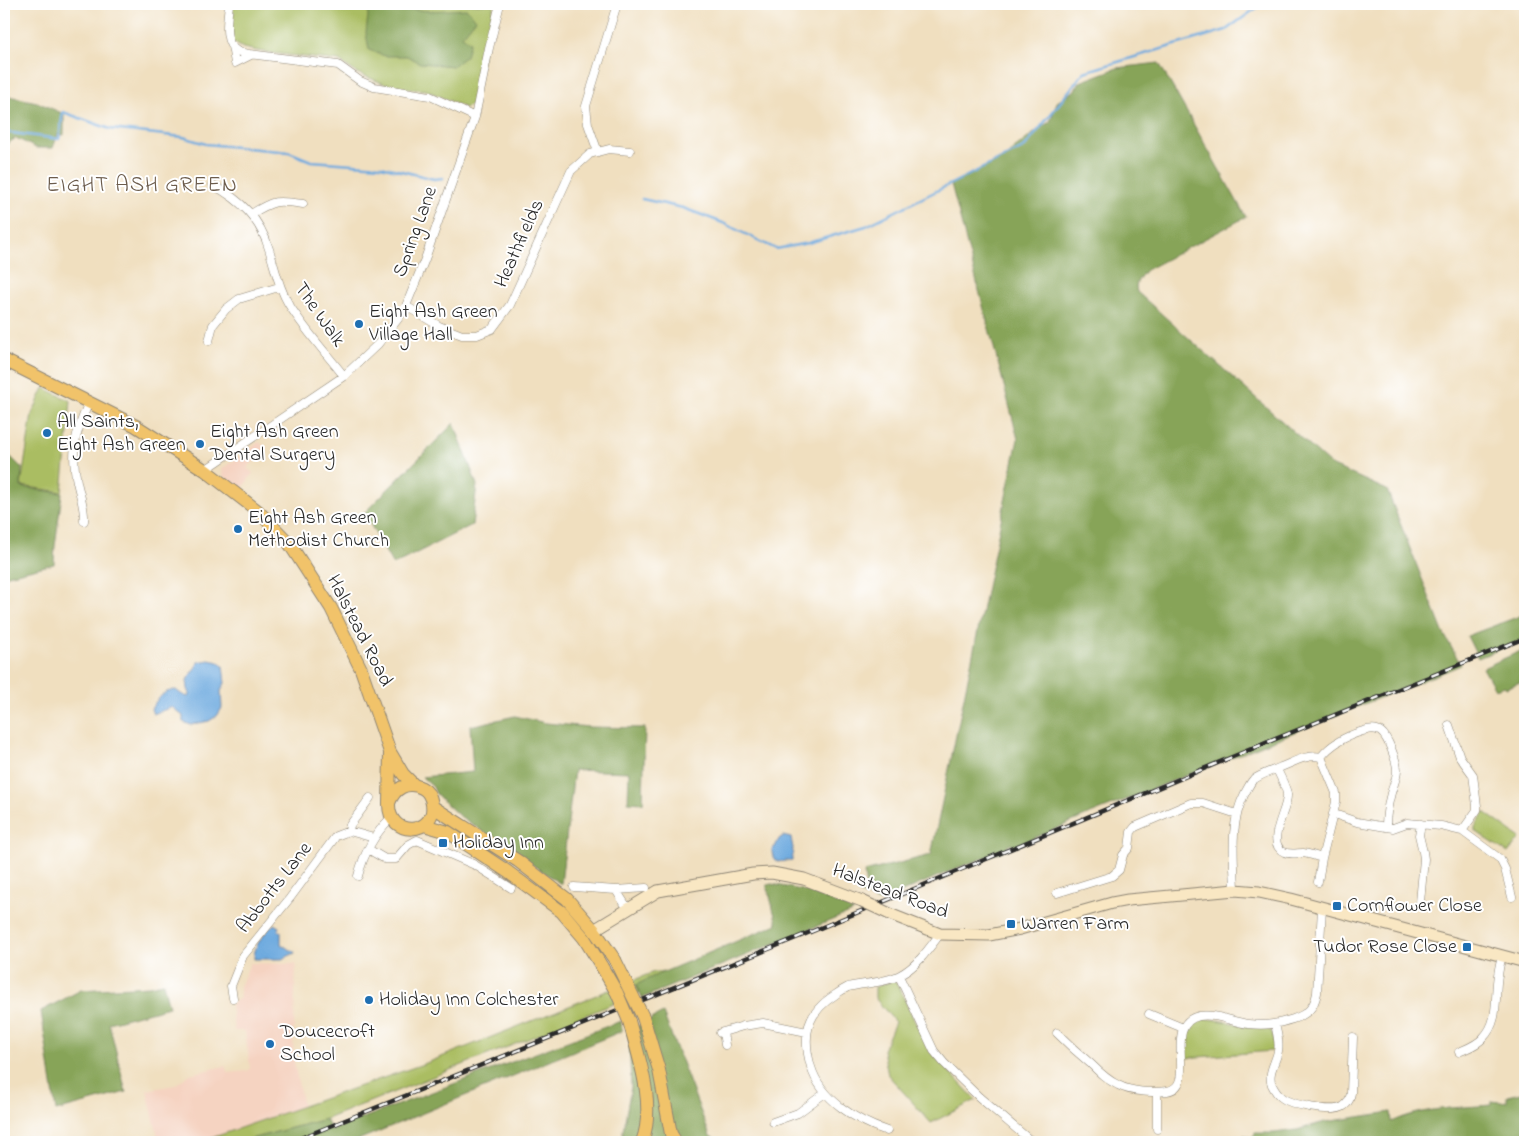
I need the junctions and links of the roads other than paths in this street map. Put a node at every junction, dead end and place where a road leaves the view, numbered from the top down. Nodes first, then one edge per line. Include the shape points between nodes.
1 (229, 4) edge
2 (500, 4) edge
3 (617, 4) edge
4 (231, 45) junction
5 (251, 55) junction
6 (475, 117) junction
7 (630, 151) dead end
8 (598, 152) junction
9 (213, 185) dead end
10 (303, 204) dead end
11 (251, 214) junction
12 (279, 287) junction
13 (406, 306) junction
14 (209, 341) dead end
15 (4, 360) edge
16 (344, 376) junction
17 (89, 402) junction
18 (205, 470) junction
19 (84, 522) dead end
20 (1449, 725) dead end
21 (390, 752) junction
22 (1321, 757) junction
23 (1277, 769) junction
24 (414, 785) junction
25 (370, 798) dead end
26 (388, 803) junction
27 (433, 807) junction
28 (1237, 814) junction
29 (1334, 814) junction
30 (391, 818) junction
31 (1421, 824) junction
32 (424, 825) junction
33 (1386, 827) junction
34 (349, 831) junction
35 (1462, 831) junction
36 (374, 838) junction
37 (368, 849) junction
38 (1322, 858) junction
39 (358, 876) dead end
40 (1318, 882) dead end
41 (574, 886) dead end
42 (511, 888) dead end
43 (646, 888) dead end
44 (616, 890) junction
45 (1235, 890) junction
46 (1058, 893) dead end
47 (1512, 897) dead end
48 (1420, 902) dead end
49 (628, 909) junction
50 (1322, 909) junction
51 (594, 930) junction
52 (940, 934) junction
53 (1502, 956) junction
54 (1525, 962) edge
55 (899, 976) junction
56 (233, 998) dead end
57 (1149, 1014) dead end
58 (1275, 1024) junction
59 (1183, 1028) junction
60 (807, 1032) junction
61 (1057, 1033) dead end
62 (1353, 1037) dead end
63 (725, 1045) dead end
64 (1459, 1052) dead end
65 (1156, 1092) junction
66 (825, 1093) junction
67 (773, 1122) dead end
68 (1157, 1129) dead end
69 (887, 1131) dead end
70 (642, 1142) edge
71 (676, 1142) edge
72 (1032, 1142) edge

1 - 4 street via 227,33
2 - 6 street, Spring Lane
3 - 8 street via 586,106 588,124
4 - 5 street via 236,51
4 - 5 street via 234,63
5 - 6 street via 338,65 374,87 430,96
6 - 13 street, Spring Lane
7 - 8 street, Heathfields via 609,149
8 - 13 street, Heathfields via 590,154 571,171 510,305 492,329 477,335 462,335 439,326
9 - 11 street, The Walk via 229,193
10 - 11 street via 270,202
11 - 12 street, The Walk via 269,248
12 - 14 street via 239,299 226,309 213,325
12 - 16 street, The Walk via 288,304
13 - 16 street, Spring Lane via 390,332
15 - 17 main road, Halstead Road
16 - 18 street, Spring Lane
17 - 18 main road, Halstead Road via 136,426
17 - 19 street via 73,450
18 - 21 main road, Halstead Road via 258,511 289,543 331,608 361,669
20 - 35 street via 1460,757 1472,775 1477,806
21 - 24 main road, Halstead Road
21 - 26 main road, Halstead Road
22 - 23 street via 1306,757
22 - 29 street via 1336,793
22 - 33 street via 1333,744 1352,735 1371,729 1381,731 1389,744 1397,772 1386,812
23 - 28 street via 1252,781
23 - 38 street via 1287,794 1276,836 1278,845 1285,853
24 - 26 main road via 399,788
24 - 27 main road via 423,788
25 - 34 street
26 - 30 main road
27 - 32 main road via 430,819
27 - 51 main road via 518,861 567,899
28 - 45 street via 1233,833
28 - 46 street via 1203,803 1191,804 1135,828 1119,870 1112,876
29 - 33 street
29 - 38 street
30 - 32 main road via 402,828
30 - 36 street
31 - 33 street
31 - 35 street
31 - 48 street via 1419,835 1424,859
32 - 70 main road, bridge via 448,832 508,872 562,912 584,938 617,993 629,1021 643,1072 648,1113
34 - 36 street
34 - 56 street, Abbotts Lane via 336,836 243,956 231,986
35 - 47 street via 1500,859
36 - 37 street
37 - 39 street
37 - 42 street via 385,859 396,859 417,840 475,865
38 - 40 street
41 - 44 street
43 - 44 street
44 - 49 street
45 - 50 street, Halstead Road via 1259,892
45 - 52 street, Halstead Road via 1128,900 1003,933 972,936
49 - 51 street, Halstead Road
49 - 52 street, Halstead Road, bridge via 658,891 772,873 804,879
50 - 53 street, Halstead Road
50 - 58 street via 1315,1003 1305,1014
51 - 71 main road, bridge via 615,960 643,1017 659,1070 671,1134
52 - 55 street via 920,960
53 - 54 street, Halstead Road
53 - 64 street via 1493,1023 1483,1039
55 - 60 street via 847,987 826,1000 811,1016
55 - 72 street via 934,1051 979,1097
57 - 59 street
58 - 59 street via 1248,1024 1202,1015 1194,1017
58 - 62 street via 1279,1051 1271,1072 1272,1086 1282,1098 1322,1110 1335,1110 1349,1101
59 - 65 street via 1177,1086 1170,1091
60 - 63 street via 763,1023 743,1026 722,1032
60 - 66 street via 807,1054 812,1072
61 - 65 street via 1107,1079 1129,1090
65 - 68 street
66 - 67 street via 798,1113
66 - 69 street via 856,1118

